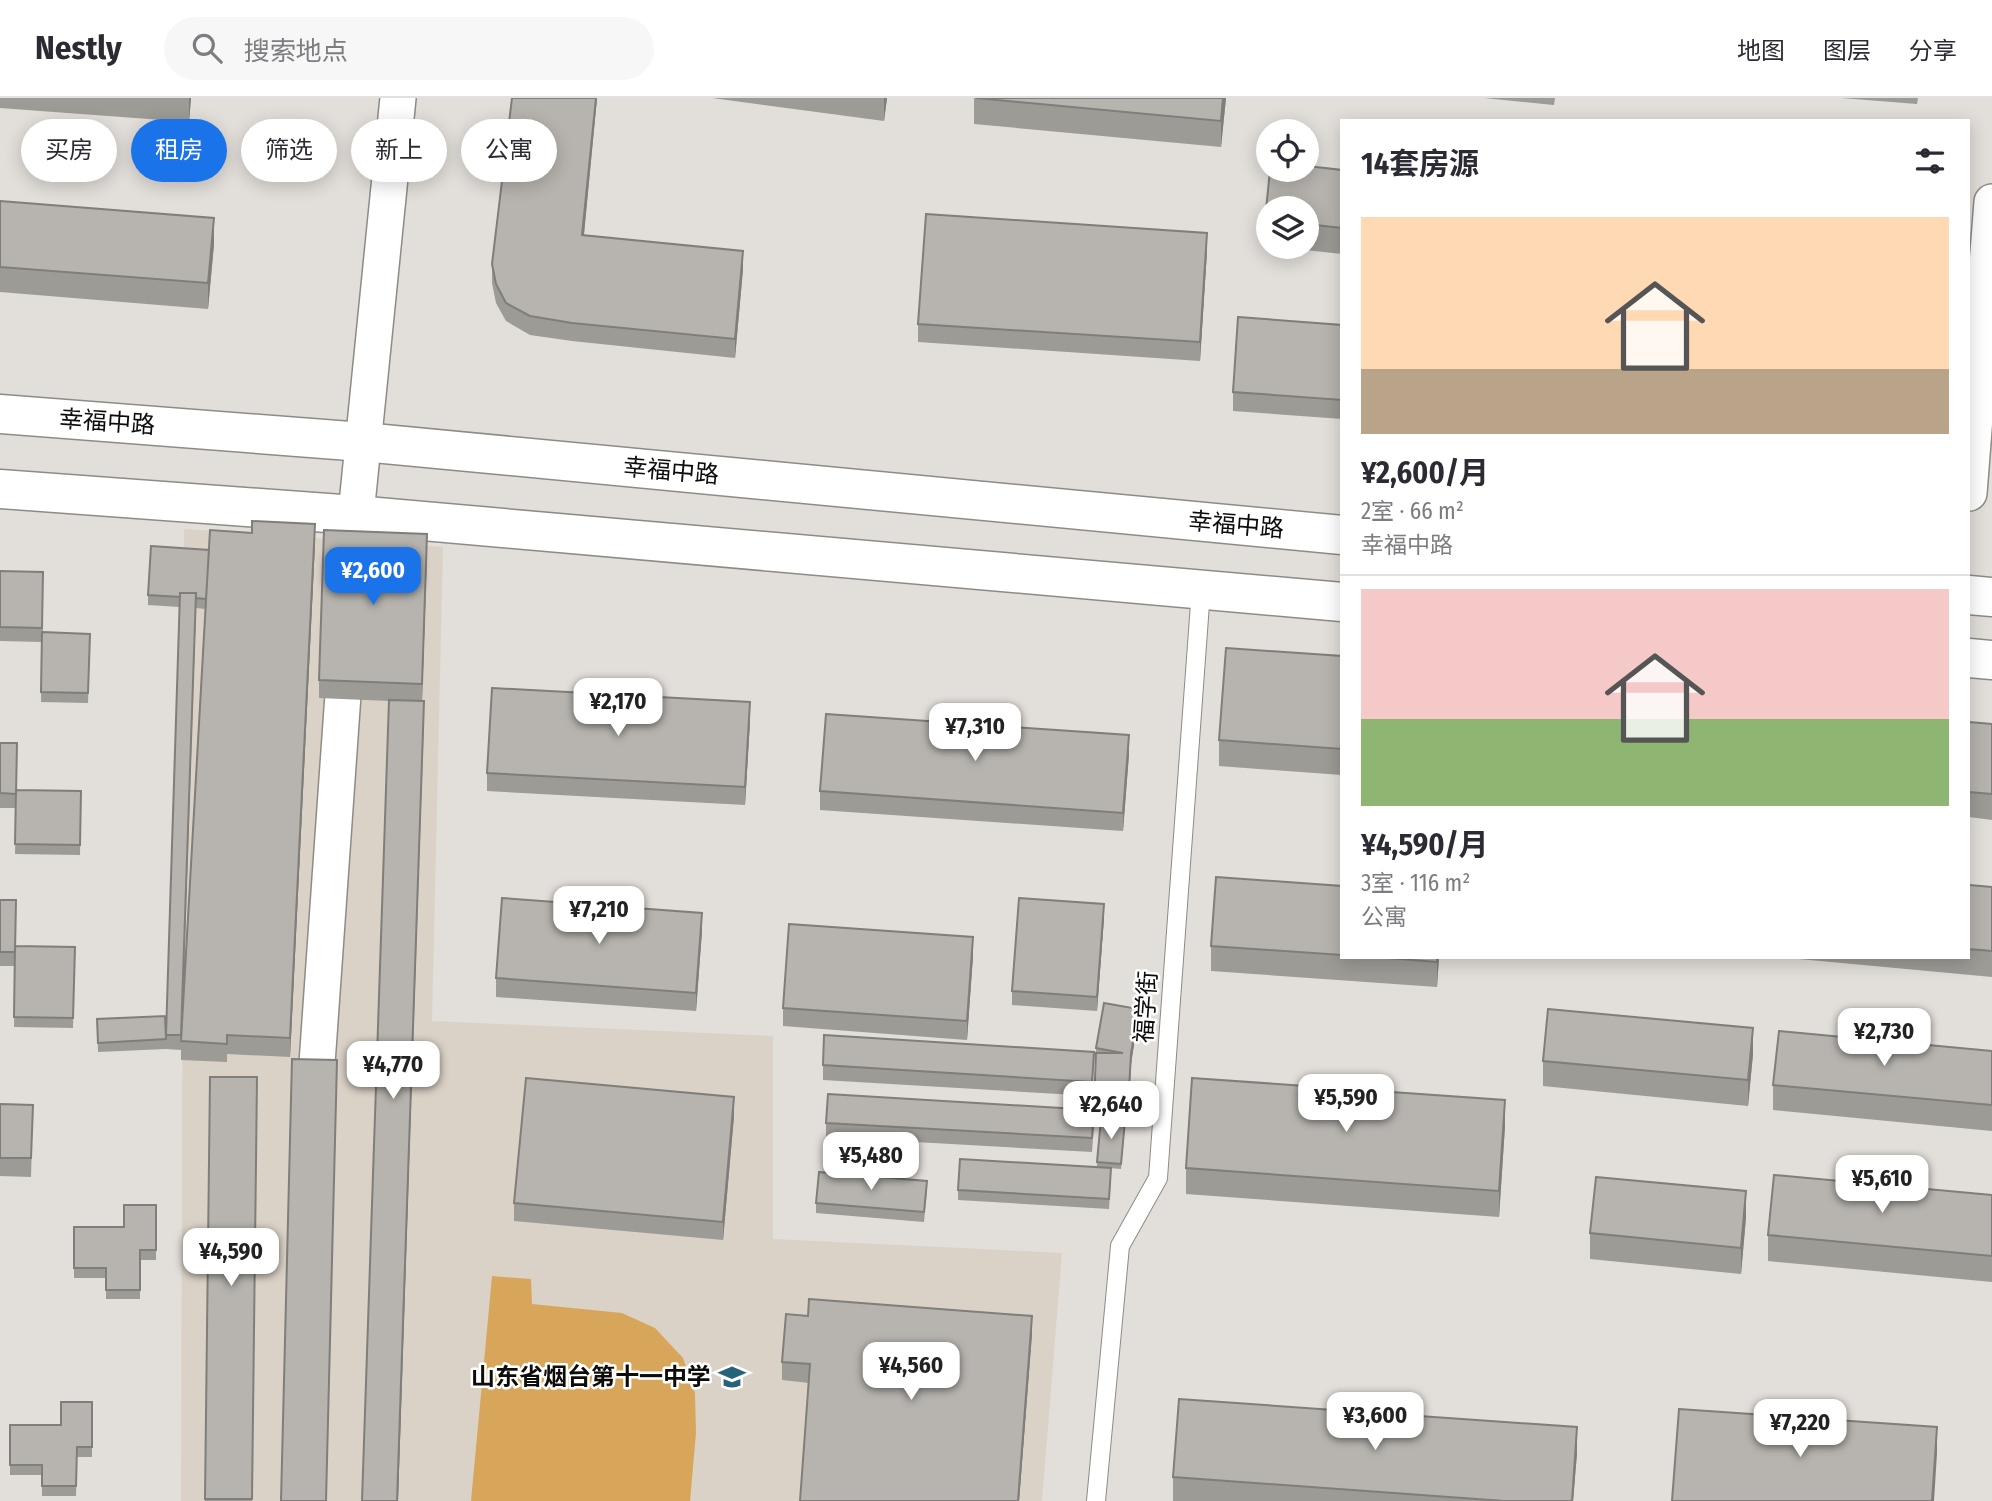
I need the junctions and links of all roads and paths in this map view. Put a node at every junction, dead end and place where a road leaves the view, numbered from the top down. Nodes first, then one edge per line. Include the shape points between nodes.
1 (398, 98) edge
2 (1992, 202) edge
3 (0, 414) edge
4 (363, 442) junction
5 (1970, 480) edge
6 (0, 489) edge
7 (355, 515) junction
8 (1340, 535) edge
9 (351, 571) edge
10 (1201, 590) junction
11 (1970, 595) edge
12 (1992, 597) edge
13 (1340, 603) edge
14 (348, 626) edge
15 (1970, 658) edge
16 (1992, 660) edge
17 (312, 1138) edge
18 (1096, 1501) edge

1 - 4 street
2 - 5 street
3 - 4 main road, 幸福中路
4 - 7 street
4 - 8 main road, 幸福中路
6 - 7 main road
7 - 9 street
7 - 10 main road
10 - 13 main road
10 - 18 lane, 福学街 via 1158,1178 1120,1246
11 - 12 main road
14 - 17 street
15 - 16 main road

